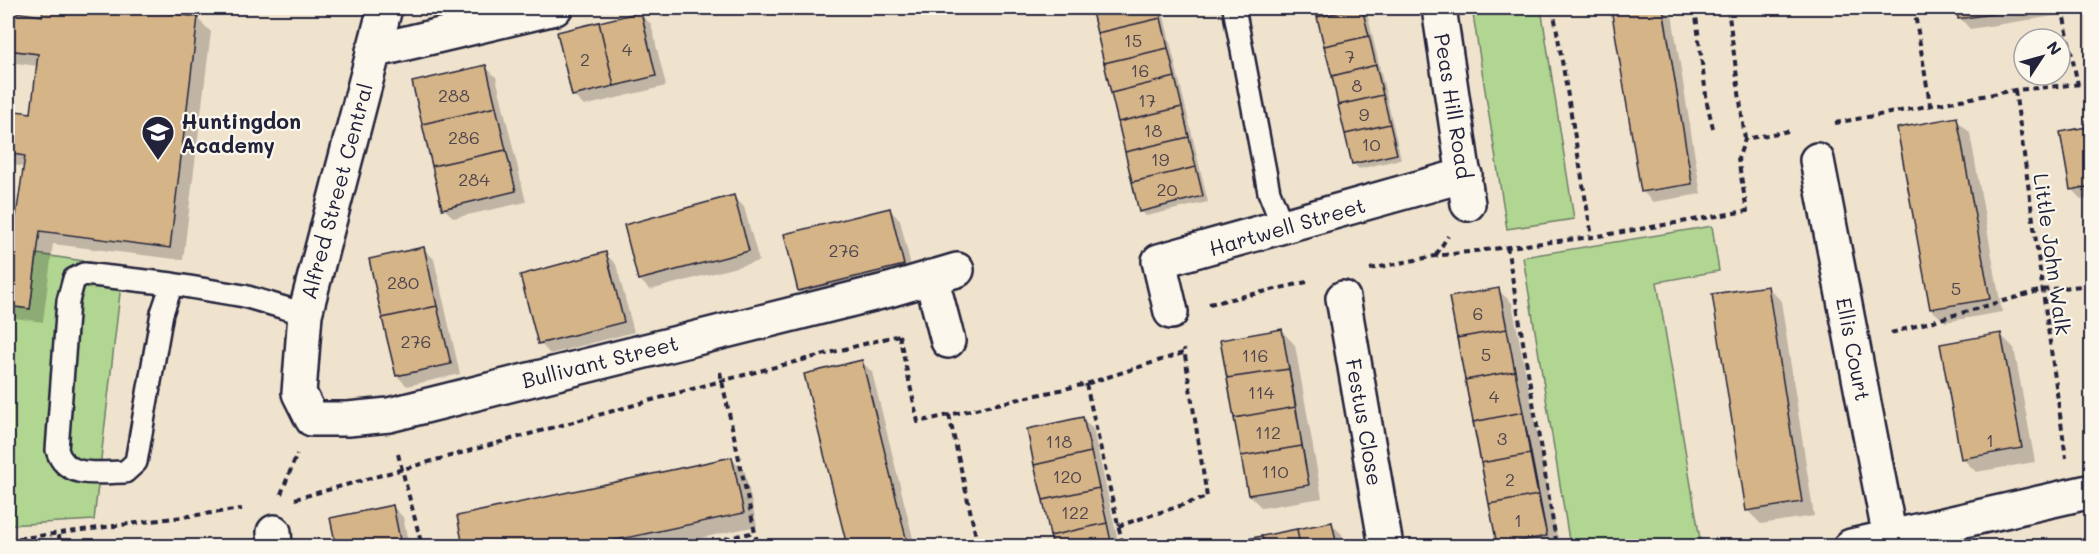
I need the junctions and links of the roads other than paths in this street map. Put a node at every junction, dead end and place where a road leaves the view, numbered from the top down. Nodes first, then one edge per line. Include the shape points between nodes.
1 (385, 8) edge
2 (555, 8) edge
3 (1234, 8) edge
4 (1439, 8) edge
5 (373, 51) junction
6 (1817, 160) dead end
7 (1467, 190) joint
8 (1283, 227) junction
9 (172, 284) junction
10 (1330, 289) road end
11 (1171, 312) road end
12 (304, 314) junction
13 (948, 341) dead end
14 (312, 419) joint
15 (2081, 492) edge
16 (1890, 538) junction
17 (1386, 546) edge
18 (1851, 546) edge

1 - 5 street, Alfred Street Central
2 - 5 street
3 - 8 lane via 1269,192
4 - 7 street, Peas Hill Road
5 - 12 street, Alfred Street Central
6 - 16 street, Ellis Court
7 - 8 street, Hartwell Street
8 - 11 street, Hartwell Street via 1159,261
9 - 9 lane via 84,274 74,279 68,301 57,450 60,461 75,472 125,472 136,462 162,313
9 - 12 lane via 244,296
10 - 17 street, Festus Close
12 - 14 street, Alfred Street Central via 299,393
13 - 14 street, Bullivant Street via 944,274 389,415
15 - 16 street
16 - 18 street

